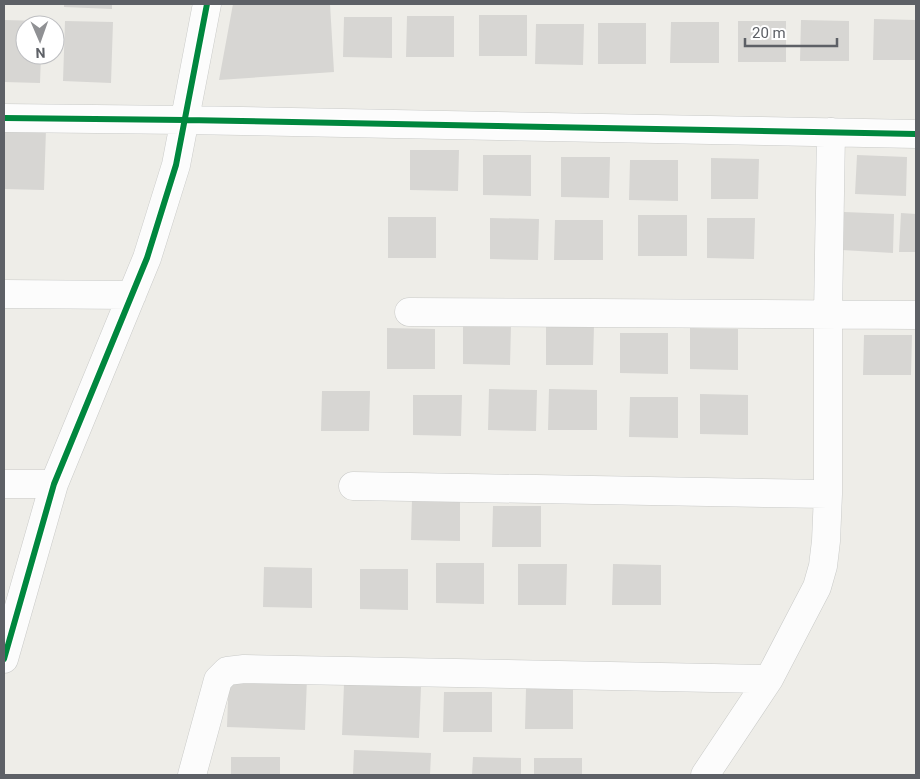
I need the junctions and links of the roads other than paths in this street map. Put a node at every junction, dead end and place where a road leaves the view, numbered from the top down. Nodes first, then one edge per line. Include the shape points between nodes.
1 (207, 4) edge
2 (4, 118) edge
3 (185, 120) junction
4 (831, 132) junction
5 (916, 134) edge
6 (4, 294) edge
7 (132, 295) junction
8 (409, 312) dead end
9 (828, 314) junction
10 (916, 315) edge
11 (4, 484) edge
12 (54, 484) junction
13 (353, 486) dead end
14 (828, 494) junction
15 (4, 659) edge
16 (769, 679) junction
17 (192, 775) edge
18 (705, 775) edge

1 - 3 street
2 - 3 street
3 - 4 street
3 - 7 street via 176,165
4 - 5 street
4 - 9 street
6 - 7 street
7 - 12 street
8 - 9 street
9 - 10 street
9 - 14 street
11 - 12 street
12 - 15 street
13 - 14 street
14 - 16 street via 826,542 817,587
16 - 17 street via 227,671 218,680
16 - 18 street

